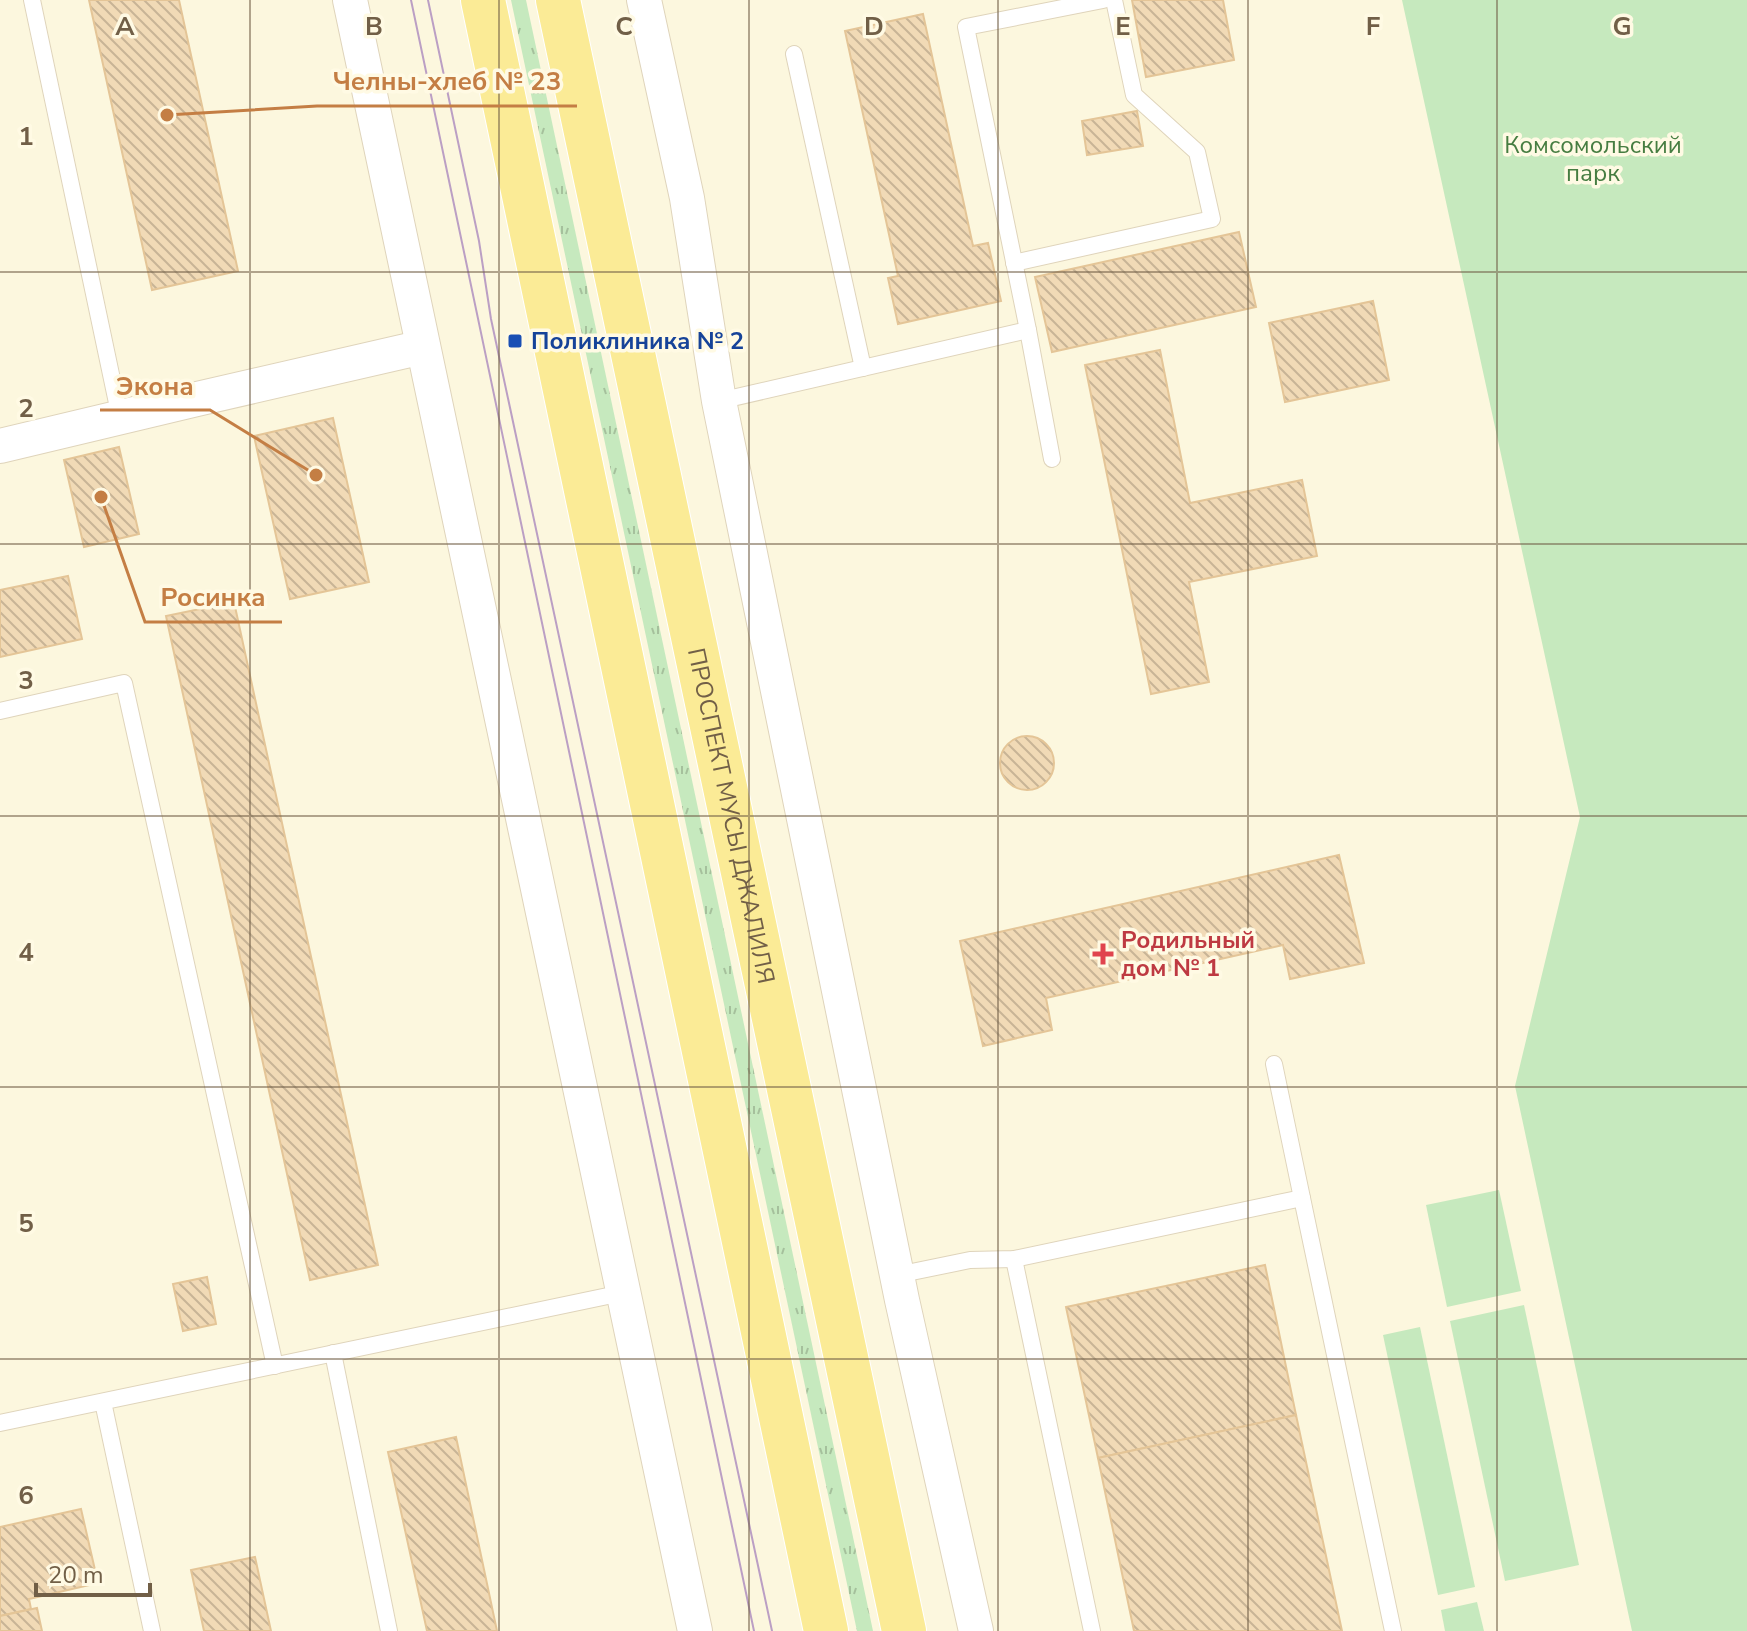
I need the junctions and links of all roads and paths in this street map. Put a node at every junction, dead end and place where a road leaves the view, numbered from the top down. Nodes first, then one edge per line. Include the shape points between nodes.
1 (32, 0) edge
2 (350, 0) edge
3 (483, 0) edge
4 (558, 0) edge
5 (644, 0) edge
6 (1103, 0) edge
7 (1114, 0) edge
8 (794, 54) dead end
9 (1014, 263) junction
10 (1028, 330) junction
11 (423, 347) junction
12 (863, 368) junction
13 (719, 401) junction
14 (120, 417) junction
15 (0, 446) edge
16 (1052, 459) dead end
17 (0, 711) edge
18 (1274, 1064) dead end
19 (1302, 1198) junction
20 (1014, 1259) junction
21 (897, 1275) junction
22 (622, 1293) junction
23 (333, 1353) junction
24 (275, 1366) junction
25 (103, 1402) junction
26 (0, 1423) edge
27 (152, 1631) edge
28 (389, 1631) edge
29 (695, 1631) edge
30 (826, 1631) edge
31 (904, 1631) edge
32 (976, 1631) edge
33 (1092, 1631) edge
34 (1393, 1631) edge

1 - 14 lane
2 - 11 street
3 - 30 main road
4 - 31 main road, ПРОСПЕКТ МУСЫ ДЖАЛИЛЯ
5 - 13 street via 687,198
6 - 9 lane via 966,27
7 - 9 lane via 1134,95 1197,152 1212,219
8 - 12 lane
9 - 10 lane
10 - 12 lane
10 - 16 lane
11 - 14 street
11 - 22 street
12 - 13 lane
13 - 21 street
14 - 15 street
17 - 24 lane via 124,683
18 - 19 lane
19 - 20 lane
19 - 34 lane
20 - 21 lane via 970,1260
20 - 33 lane
21 - 32 street
22 - 23 lane
22 - 29 street
23 - 24 lane
23 - 28 lane
24 - 25 lane
25 - 26 lane
25 - 27 lane

